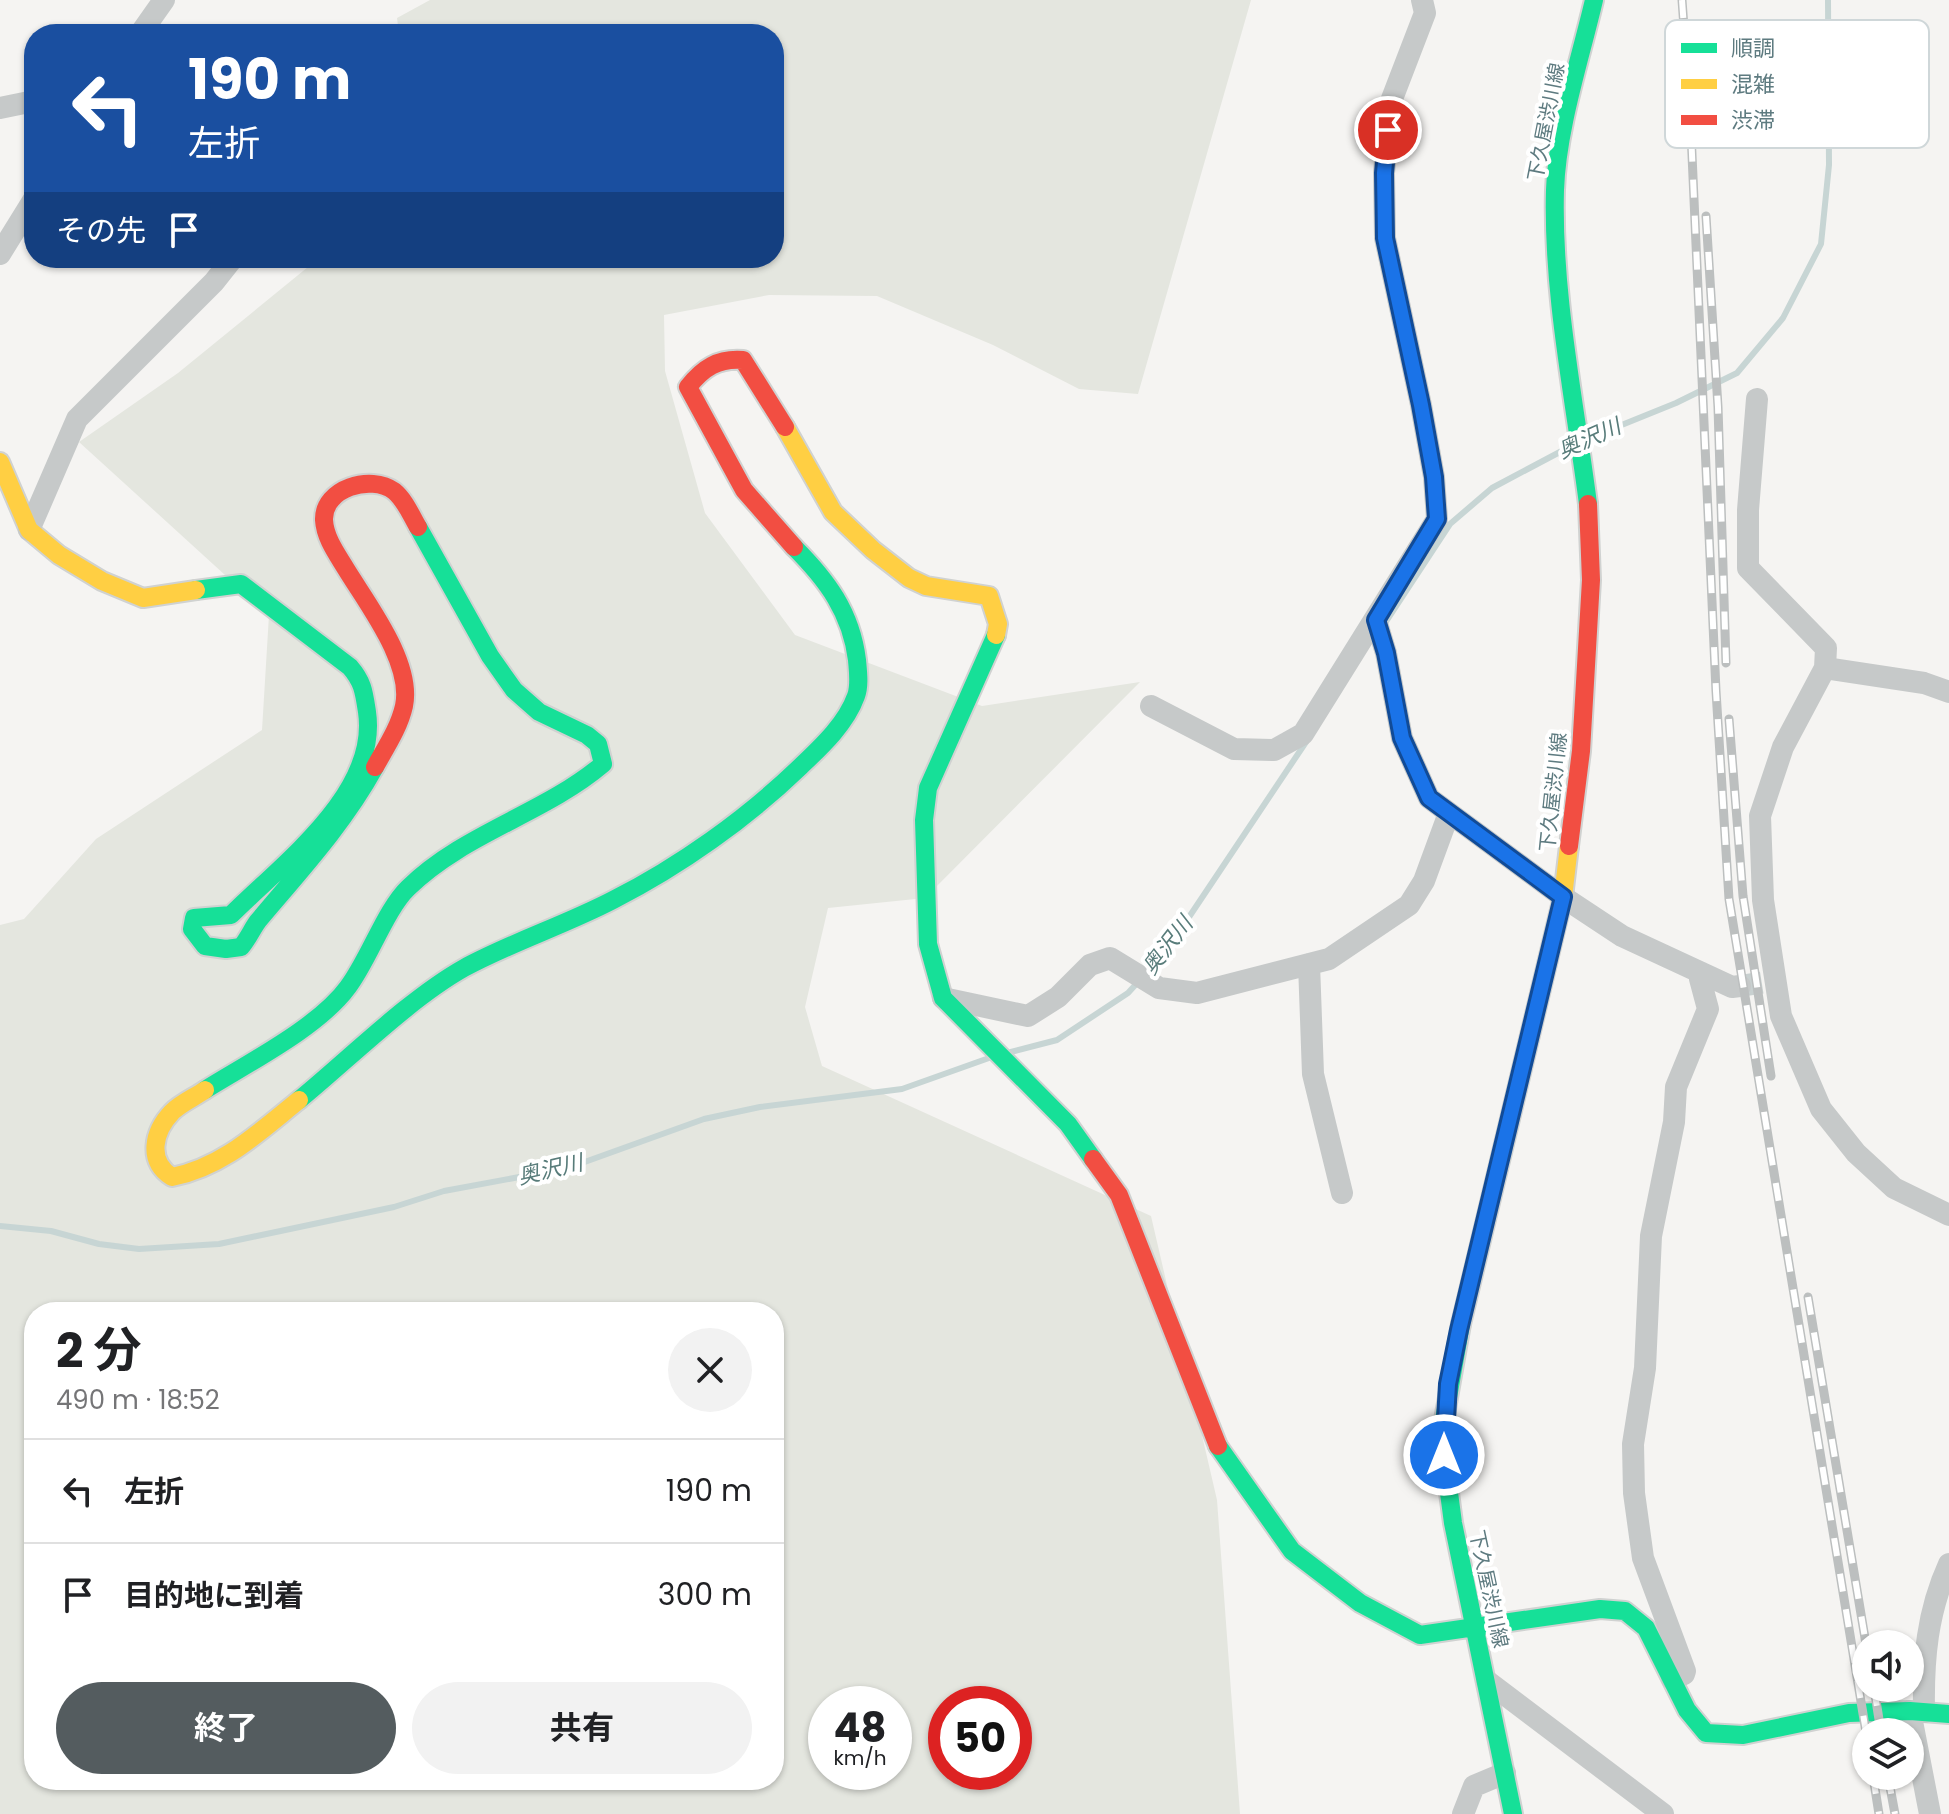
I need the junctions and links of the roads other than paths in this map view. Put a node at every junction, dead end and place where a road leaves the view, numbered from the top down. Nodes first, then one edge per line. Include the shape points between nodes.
1 (164, 0) edge
2 (1422, 0) edge
3 (1594, 0) edge
4 (147, 24) edge
5 (24, 103) edge
6 (0, 108) edge
7 (24, 215) edge
8 (0, 254) edge
9 (225, 268) edge
10 (1757, 399) dead end
11 (0, 462) edge
12 (29, 530) junction
13 (1376, 620) junction
14 (1825, 668) junction
15 (1949, 692) edge
16 (1151, 706) dead end
17 (1449, 813) junction
18 (1563, 897) junction
19 (1309, 964) junction
20 (1702, 973) junction
21 (1740, 986) tunnel mouth
22 (943, 998) junction
23 (1342, 1193) dead end
24 (1949, 1215) edge
25 (1949, 1564) edge
26 (1474, 1628) junction
27 (1672, 1679) junction
28 (1487, 1681) junction
29 (1917, 1712) junction
30 (1949, 1714) edge
31 (1505, 1773) junction
32 (1463, 1814) edge
33 (1513, 1814) edge
34 (1663, 1814) edge
35 (1930, 1814) edge

1 - 4 street
2 - 13 street via 1425,13 1390,104 1385,238 1424,420 1437,519
3 - 18 street, 下久屋渋川線 via 1555,189 1557,262 1590,520 1591,580 1581,751
5 - 6 street
7 - 8 street
9 - 12 street via 77,419
10 - 14 street via 1748,568 1826,648
11 - 12 street
12 - 22 street via 102,581 143,598 241,584 363,682 369,724 366,754 350,788 328,819 231,915 194,918 192,929 205,946 241,947 250,937 354,805 404,705 406,683 392,646 327,536 326,505 335,495 359,485 379,484 394,491 514,690 539,712 587,735 603,755 603,764 583,781 475,838 406,889 348,988 318,1017 172,1112 154,1144 154,1158 172,1177 214,1165 239,1149 472,962 634,890 710,841 831,737 857,695 855,639 845,612 830,586 754,503 688,387 702,368 731,358 743,360 764,386 834,513 864,542 918,583 989,596 998,624 994,645 928,788 924,820 928,944
13 - 16 street via 1303,734 1274,750 1234,749
13 - 17 street via 1409,758 1429,798
14 - 15 street via 1924,683
14 - 24 street via 1783,747 1760,816 1769,981 1821,1109 1856,1153 1894,1188
17 - 18 street
17 - 19 street via 1424,881 1409,905 1329,959
18 - 20 street via 1622,936
18 - 26 street, 下久屋渋川線 via 1448,1384 1444,1455
19 - 22 street via 1197,993 1159,988 1110,958 1090,965 1058,997 1028,1016
19 - 23 street via 1313,1074
20 - 21 street
20 - 27 street via 1708,1009 1676,1087 1651,1236 1645,1368 1633,1444 1643,1558 1685,1671
22 - 26 street via 1068,1124 1119,1195 1217,1444 1292,1551 1360,1603 1420,1635
25 - 29 street via 1936,1593
26 - 27 street via 1600,1609 1625,1611 1646,1628
26 - 28 street, 下久屋渋川線
27 - 29 street via 1706,1733 1743,1735 1849,1713
28 - 31 street, 下久屋渋川線
28 - 34 street
29 - 30 street
29 - 35 street
31 - 32 street via 1474,1786
31 - 33 street, 下久屋渋川線

